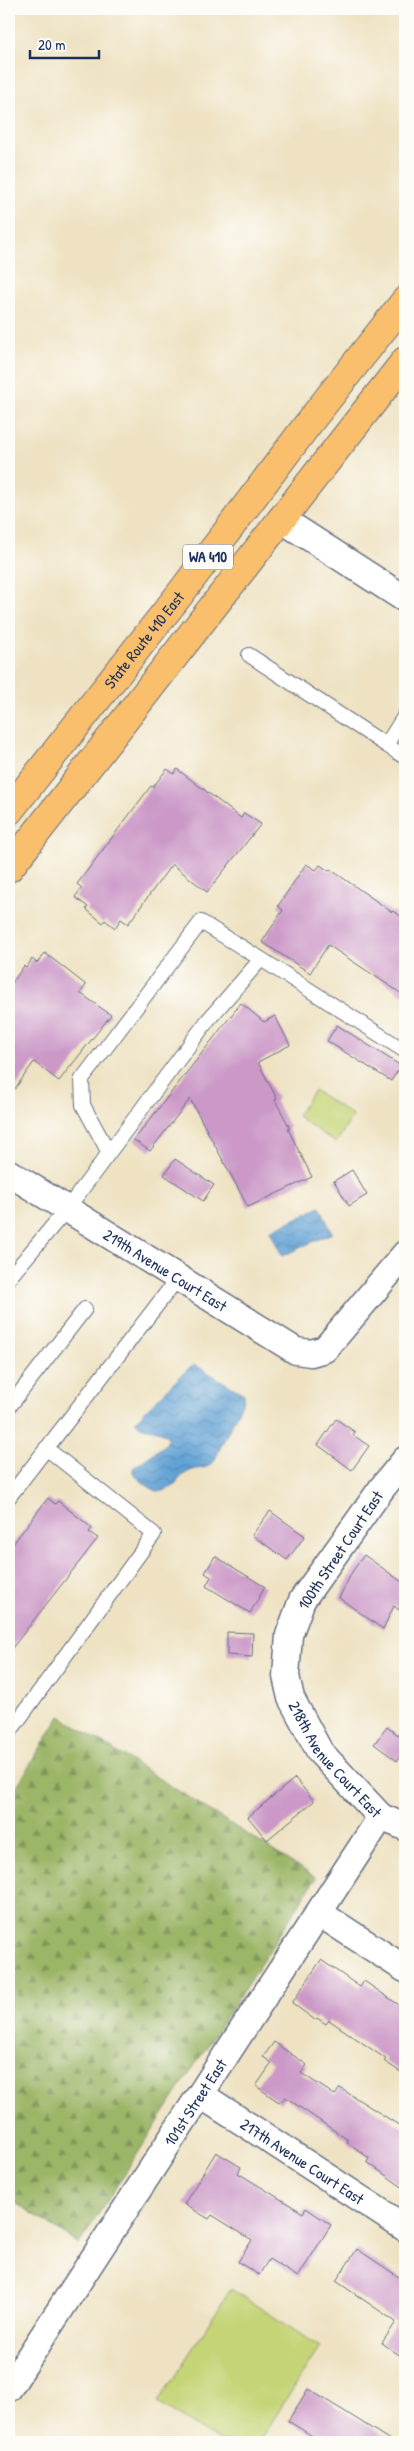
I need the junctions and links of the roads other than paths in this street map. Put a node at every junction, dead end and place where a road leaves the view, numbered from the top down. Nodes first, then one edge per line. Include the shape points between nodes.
1 (405, 301) edge
2 (405, 361) edge
3 (281, 519) junction
4 (405, 599) edge
5 (249, 655) dead end
6 (405, 715) edge
7 (386, 744) junction
8 (405, 757) edge
9 (9, 811) edge
10 (9, 868) edge
11 (261, 959) junction
12 (405, 1051) edge
13 (108, 1153) junction
14 (9, 1173) edge
15 (68, 1209) junction
16 (405, 1254) edge
17 (9, 1278) edge
18 (178, 1278) junction
19 (85, 1309) dead end
20 (9, 1407) edge
21 (46, 1448) junction
22 (405, 1460) edge
23 (9, 1497) edge
24 (286, 1676) joint
25 (9, 1733) edge
26 (381, 1817) junction
27 (405, 1826) edge
28 (319, 1913) junction
29 (405, 1969) edge
30 (201, 2094) junction
31 (405, 2228) edge
32 (9, 2388) edge

1 - 9 main road, State Route 410 East / WA 410
2 - 3 main road, State Route 410 East / WA 410
3 - 4 street
3 - 10 main road, State Route 410 East / WA 410
5 - 7 lane
6 - 7 lane
7 - 8 lane
11 - 12 lane
11 - 13 lane via 208,1020
11 - 13 lane via 201,922 82,1079 83,1104
13 - 15 lane
14 - 15 street, 219th Avenue Court East
15 - 17 lane
15 - 18 street, 219th Avenue Court East
16 - 18 street, 219th Avenue Court East via 325,1349 311,1353 296,1351
18 - 21 lane
19 - 20 lane
21 - 23 lane
21 - 25 lane via 154,1534
22 - 24 street, 100th Street Court East via 302,1600 289,1636
24 - 26 street, 218th Avenue Court East via 291,1698 320,1752
26 - 27 street, 218th Avenue Court East
26 - 28 street, 101st Street East
28 - 29 street
28 - 30 street, 101st Street East
30 - 31 street, 217th Avenue Court East
30 - 32 street, 101st Street East

